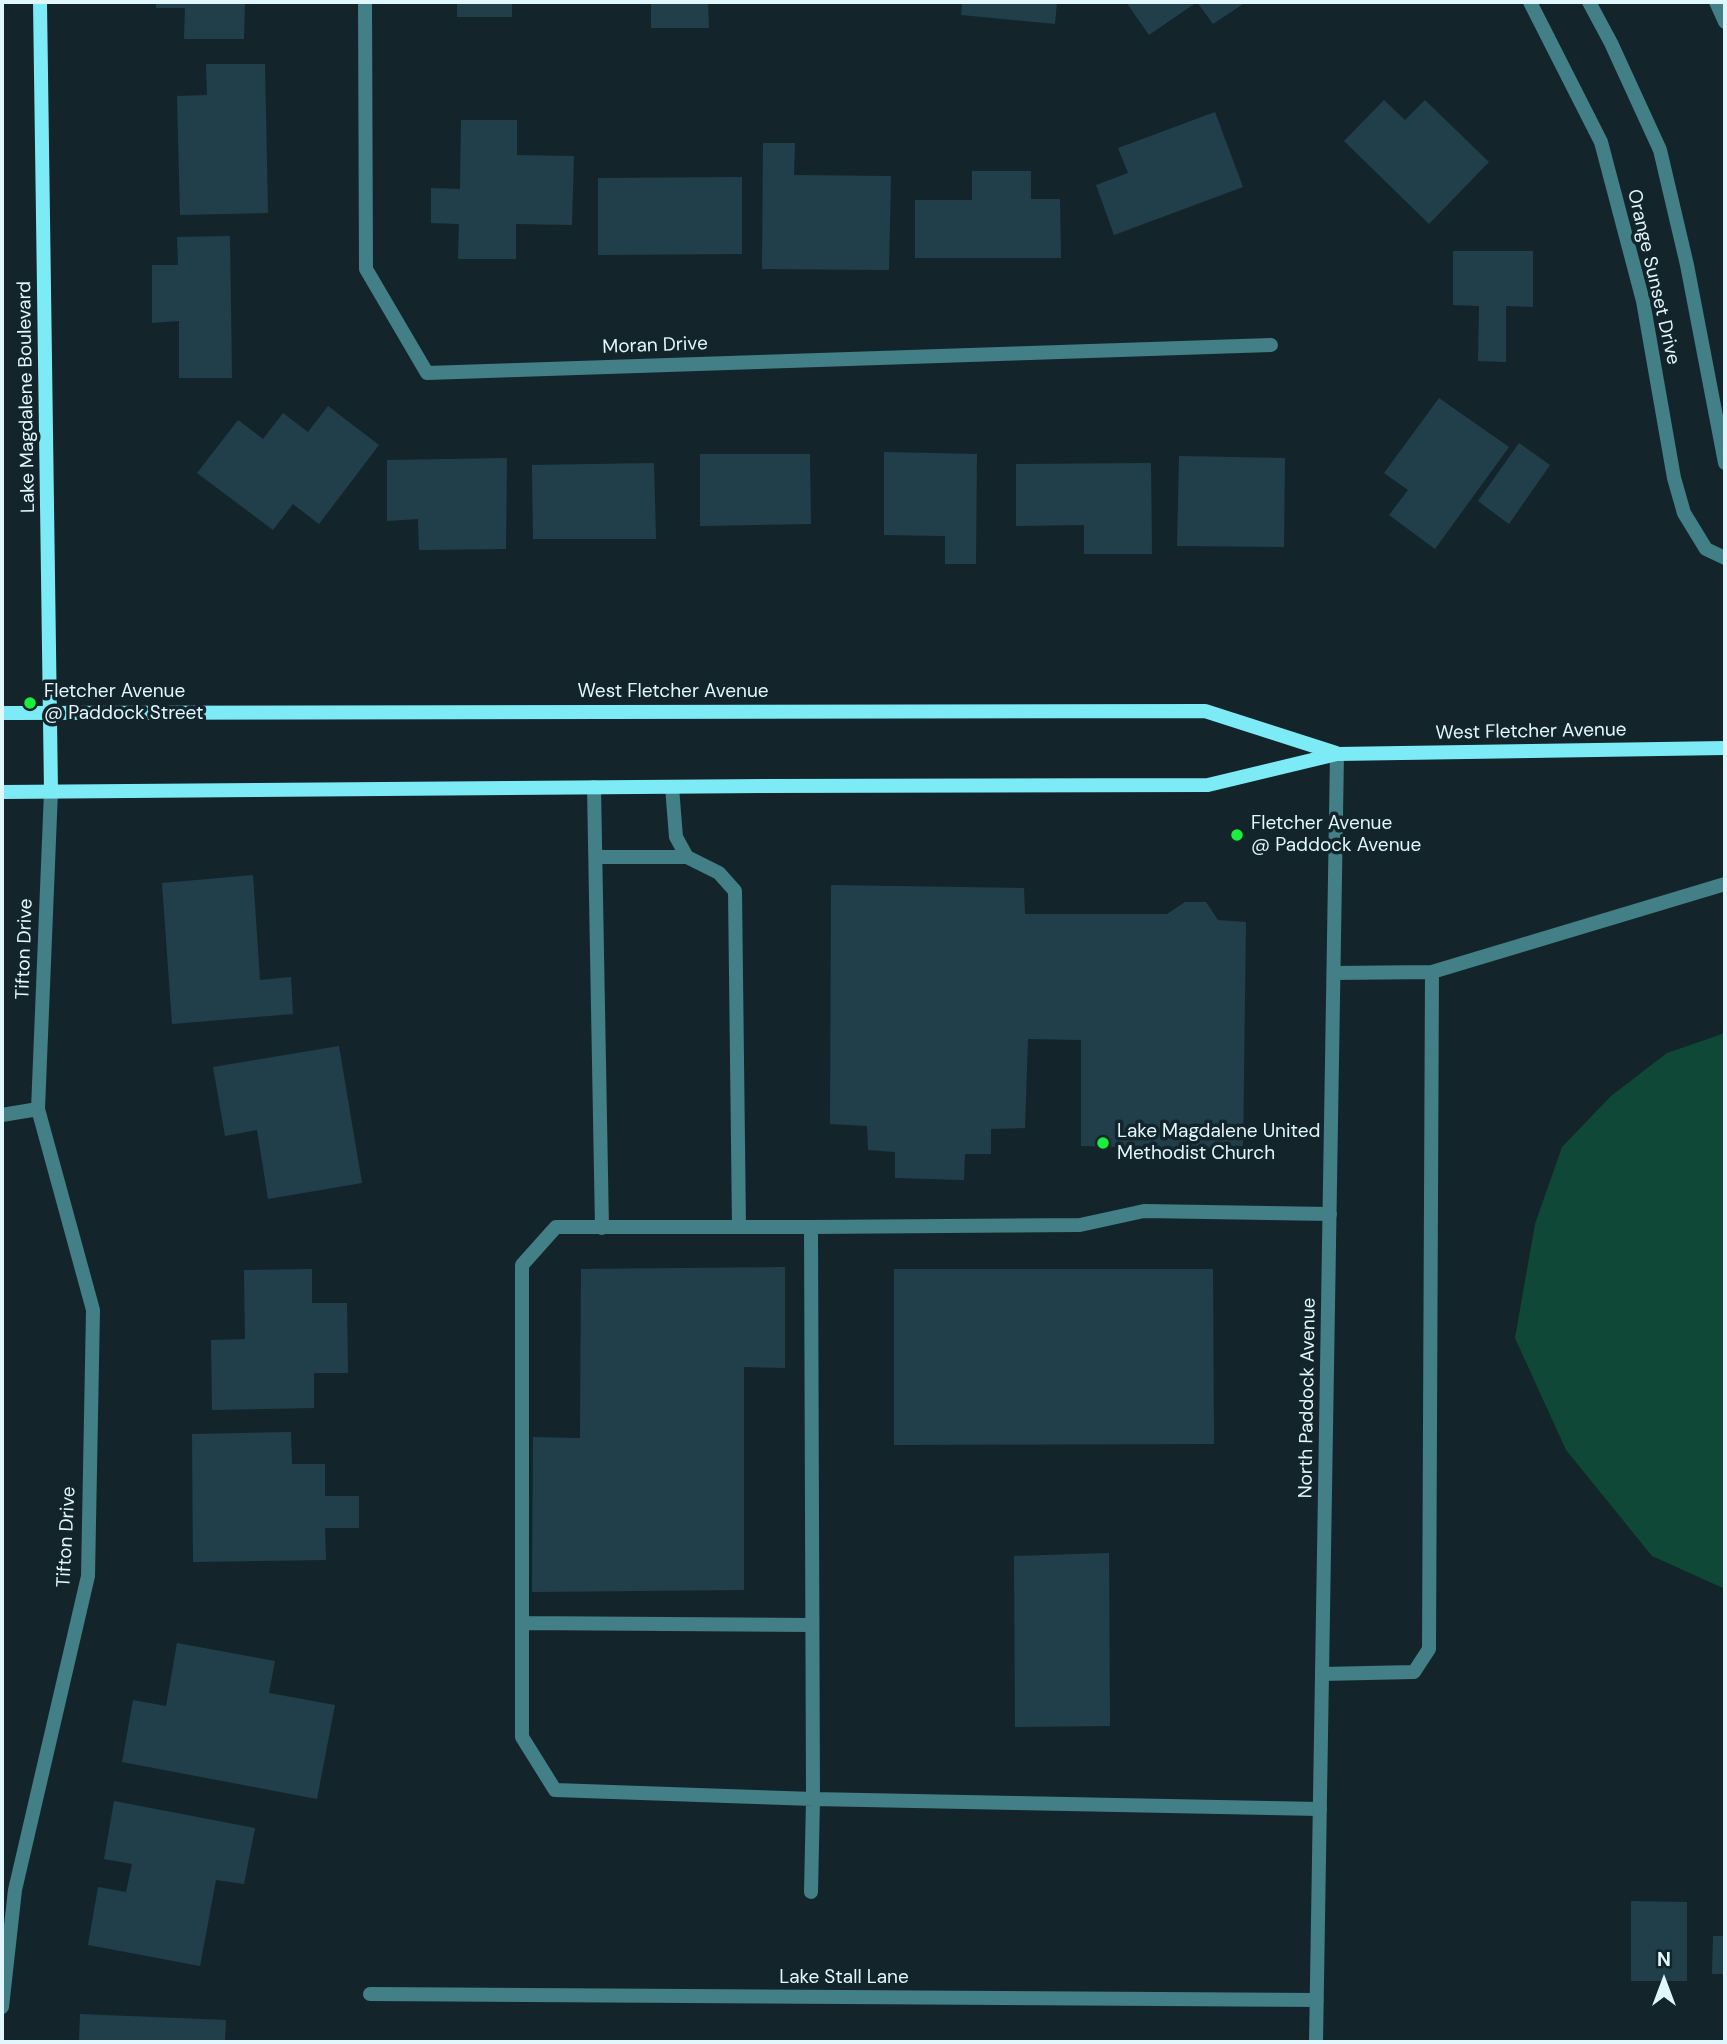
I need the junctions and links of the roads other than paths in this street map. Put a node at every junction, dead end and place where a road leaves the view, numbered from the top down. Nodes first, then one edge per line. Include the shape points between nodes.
1 (40, 2) edge
2 (365, 2) edge
3 (1530, 2) edge
4 (1589, 2) edge
5 (1716, 2) edge
6 (1725, 22) edge
7 (1271, 345) dead end
8 (1725, 463) edge
9 (1725, 558) edge
10 (51, 711) junction
11 (2, 713) edge
12 (1725, 748) edge
13 (1337, 754) junction
14 (673, 787) junction
15 (594, 788) junction
16 (51, 791) junction
17 (2, 792) edge
18 (596, 857) junction
19 (687, 857) junction
20 (1725, 884) edge
21 (1432, 972) junction
22 (1334, 973) junction
23 (38, 1110) junction
24 (2, 1115) edge
25 (1330, 1214) junction
26 (739, 1227) junction
27 (811, 1227) junction
28 (602, 1228) junction
29 (522, 1623) junction
30 (811, 1625) junction
31 (1322, 1674) junction
32 (813, 1799) junction
33 (1320, 1809) junction
34 (811, 1892) dead end
35 (370, 1994) dead end
36 (1317, 2000) junction
37 (2, 2007) edge
38 (1316, 2042) edge

1 - 10 main road, Lake Magdalene Boulevard
2 - 7 street, Moran Drive via 366,269 427,373
3 - 9 street, Orange Sunset Drive via 1601,142 1643,301 1684,513 1706,549
4 - 8 street, Orange Sunset Drive via 1660,150
5 - 6 street
10 - 11 main road, West Fletcher Avenue
10 - 13 main road, West Fletcher Avenue via 1205,711
10 - 16 main road, Lake Magdalene Boulevard
12 - 13 main road, West Fletcher Avenue
13 - 14 main road, West Fletcher Avenue via 1208,785
13 - 22 street, North Paddock Avenue
14 - 15 main road, West Fletcher Avenue
14 - 19 street via 676,837
15 - 16 main road, West Fletcher Avenue
15 - 18 street
16 - 17 main road, West Fletcher Avenue
16 - 23 street, Tifton Drive
18 - 19 street
18 - 28 street
19 - 26 street via 719,873 734,891
20 - 21 street
21 - 22 street
21 - 31 street via 1429,1649 1414,1672
22 - 25 street, North Paddock Avenue
23 - 24 street
23 - 37 street, Tifton Drive via 93,1310 88,1576 15,1890
25 - 27 street via 1144,1211 1080,1225
25 - 31 street, North Paddock Avenue
26 - 27 street
26 - 28 street
27 - 30 street
28 - 29 street via 556,1227 522,1265
29 - 30 street
29 - 32 street via 522,1737 555,1790
30 - 32 street
31 - 33 street, North Paddock Avenue
32 - 33 street
32 - 34 street
33 - 36 street, North Paddock Avenue
35 - 36 street, Lake Stall Lane
36 - 38 street, North Paddock Avenue

